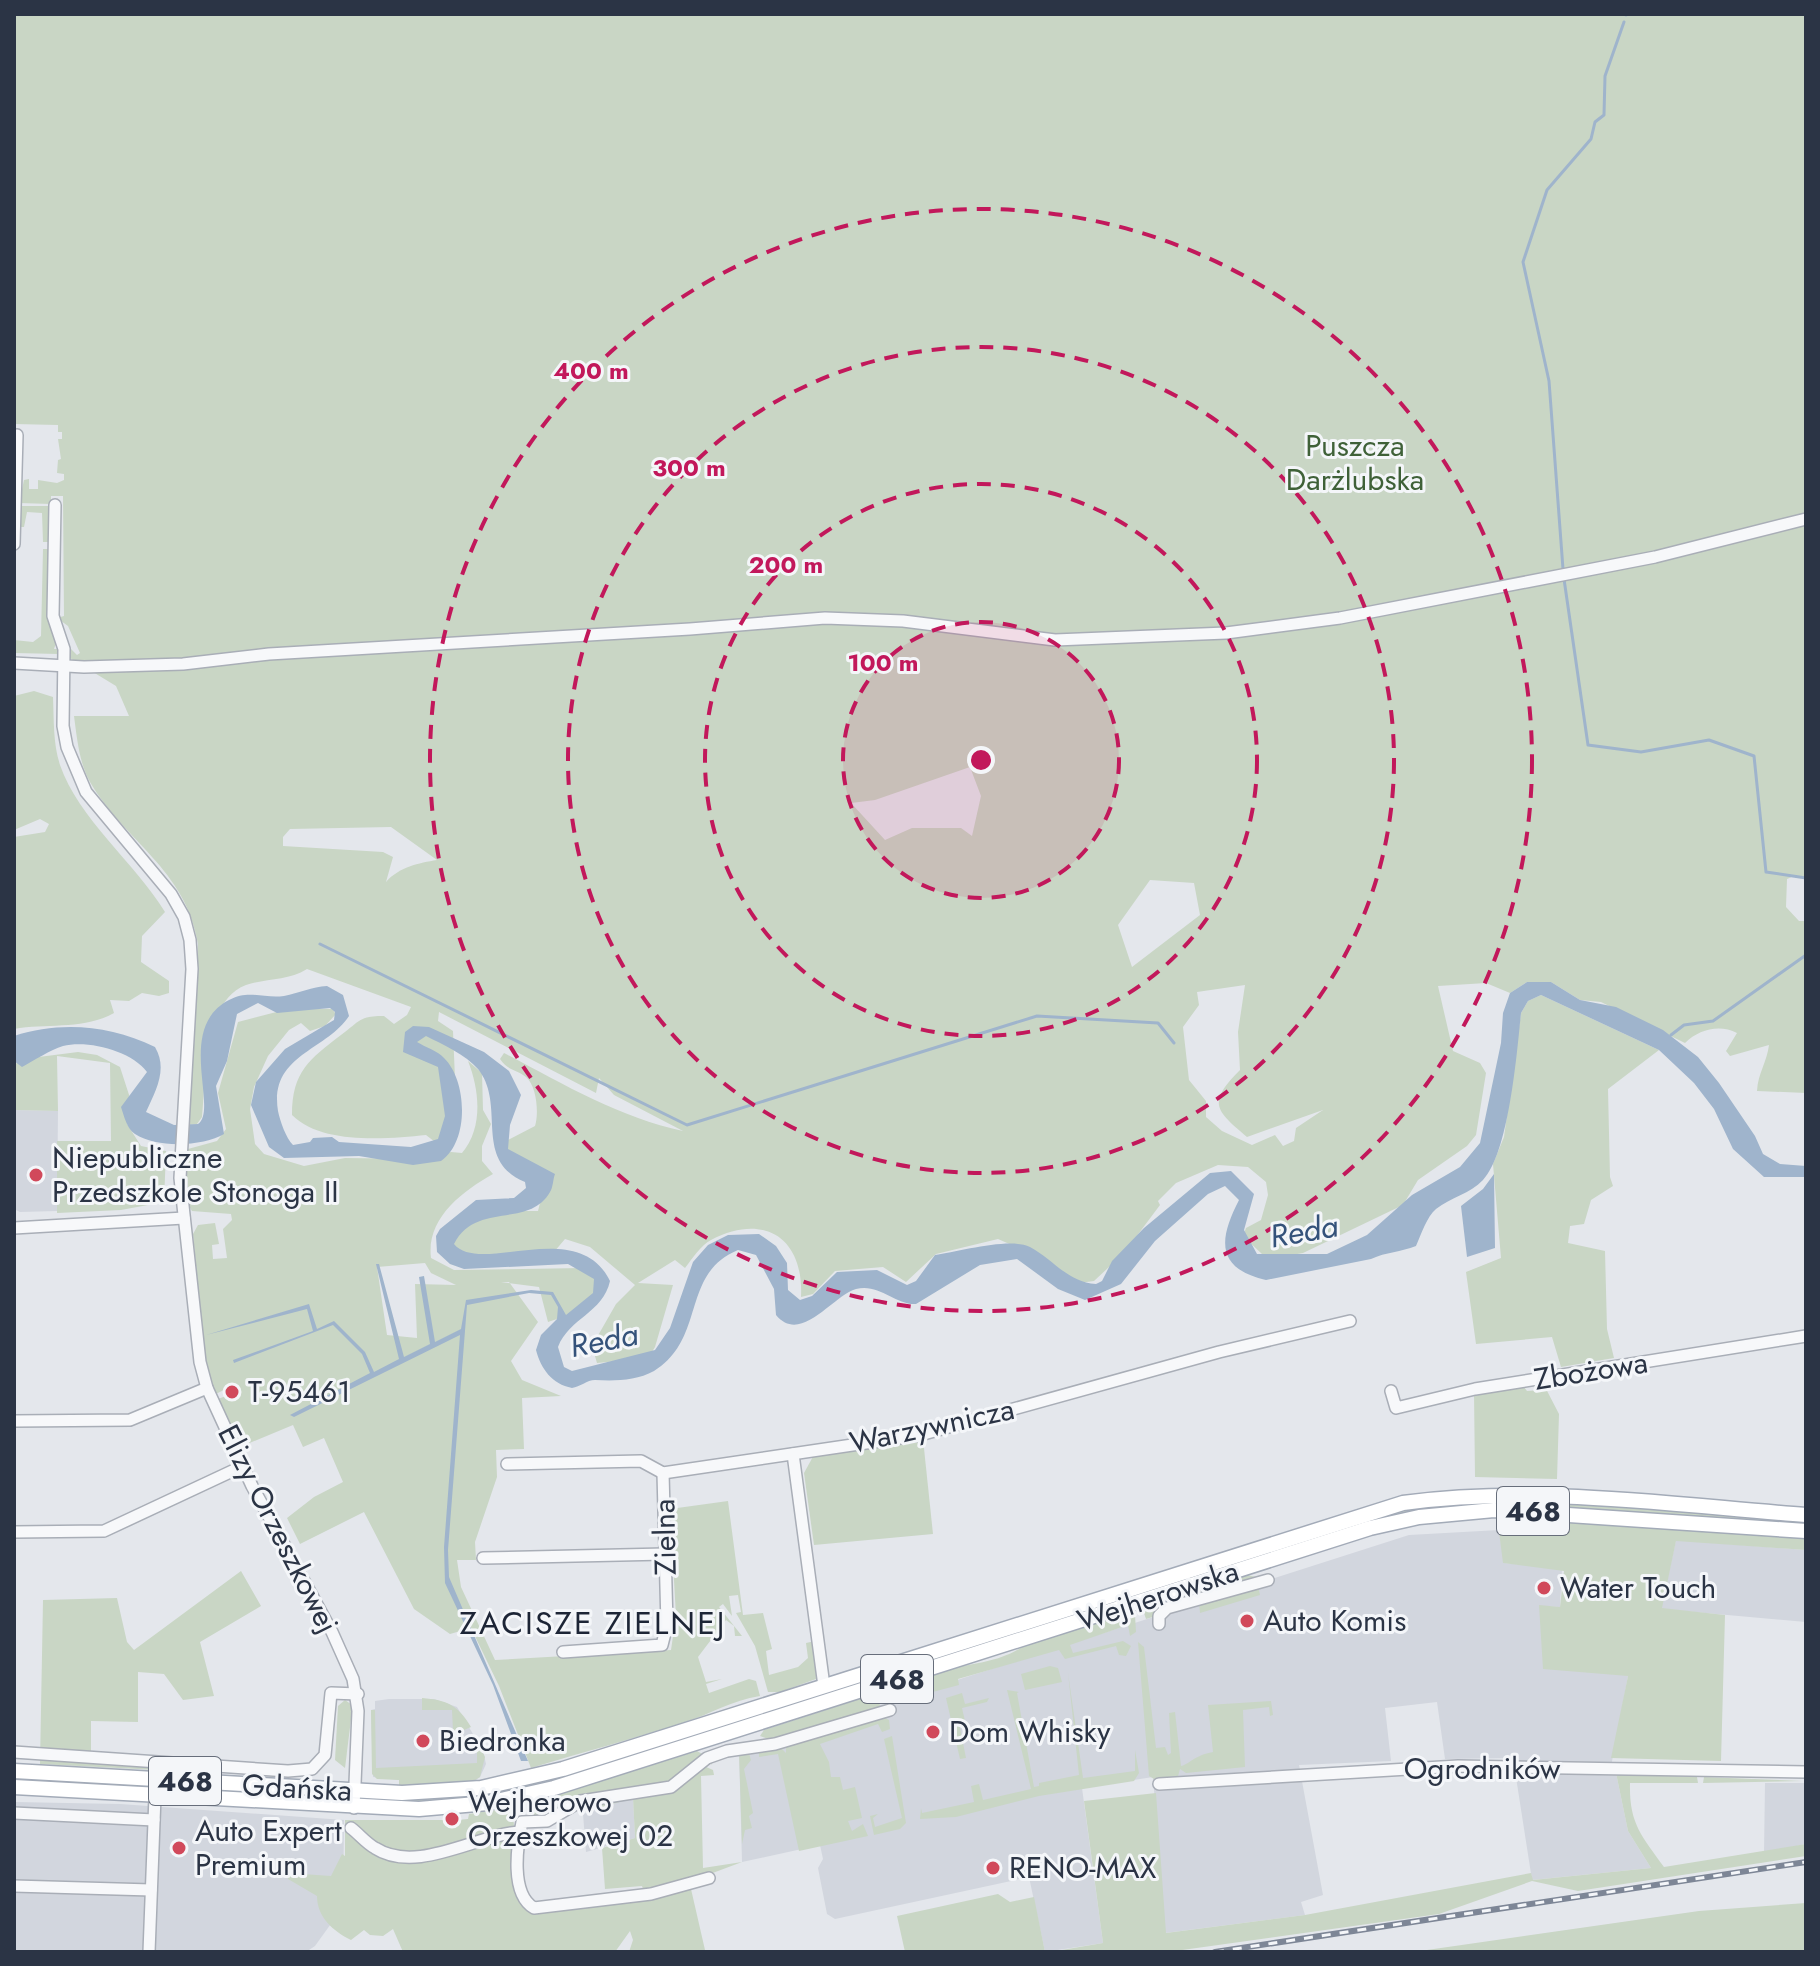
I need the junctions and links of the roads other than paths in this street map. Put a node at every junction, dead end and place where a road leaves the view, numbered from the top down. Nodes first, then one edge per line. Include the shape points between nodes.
1 (17, 435) dead end
2 (55, 505) dead end
3 (1806, 519) edge
4 (14, 544) edge
5 (14, 663) edge
6 (64, 666) junction
7 (184, 1218) junction
8 (14, 1228) edge
9 (1350, 1321) dead end
10 (1806, 1336) edge
11 (207, 1388) junction
12 (1391, 1391) dead end
13 (14, 1421) edge
14 (793, 1454) junction
15 (507, 1464) dead end
16 (243, 1466) junction
17 (663, 1473) junction
18 (1806, 1515) edge
19 (1806, 1531) edge
20 (14, 1532) edge
21 (665, 1554) junction
22 (483, 1558) dead end
23 (1268, 1580) dead end
24 (1159, 1624) dead end
25 (563, 1652) dead end
26 (824, 1686) junction
27 (358, 1694) junction
28 (890, 1710) dead end
29 (14, 1752) edge
30 (14, 1771) edge
31 (1806, 1772) edge
32 (531, 1778) joint
33 (1159, 1784) dead end
34 (14, 1787) edge
35 (355, 1791) junction
36 (527, 1795) joint
37 (155, 1796) junction
38 (354, 1808) junction
39 (14, 1813) edge
40 (154, 1820) junction
41 (351, 1828) dead end
42 (520, 1832) junction
43 (709, 1878) dead end
44 (14, 1886) edge
45 (151, 1890) junction
46 (149, 1952) edge

1 - 4 street
2 - 6 street, Elizy Orzeszkowej via 53,616
3 - 6 street via 1655,557 1340,618 1226,633 1055,640 903,621 825,618 183,664
5 - 6 street
6 - 7 street, Elizy Orzeszkowej via 63,726 76,774 100,811 171,894 190,940 181,1126
7 - 8 street
7 - 11 street, Elizy Orzeszkowej
9 - 14 street, Warzywnicza via 920,1435
10 - 12 street, Zbożowa via 1475,1389 1396,1408
11 - 13 street via 130,1420
11 - 16 street, Elizy Orzeszkowej
14 - 17 street, Warzywnicza
14 - 26 street
15 - 17 street, Warzywnicza via 641,1461
16 - 20 street via 104,1531
16 - 27 street, Elizy Orzeszkowej via 344,1654
17 - 21 street, Zielna
18 - 26 main road, Wejherowska / 468 via 1532,1495 1403,1503
19 - 36 main road, Wejherowska / 468 via 1522,1510 1419,1517 1370,1528
21 - 22 street
21 - 25 street, Zielna via 662,1645
23 - 24 street via 1167,1608
26 - 32 main road, Wejherowska / 468
27 - 29 street via 331,1693 325,1755 312,1769
27 - 35 street, Elizy Orzeszkowej
28 - 42 street via 775,1744 727,1751 707,1758 671,1787 581,1801 547,1821 522,1822
30 - 35 main road, Gdańska / 468
31 - 33 street, Ogrodników via 1458,1766
32 - 35 main road, Gdańska / 468 via 443,1792
34 - 37 main road, Gdańska / 468
35 - 38 street, Elizy Orzeszkowej
36 - 38 main road, Gdańska / 468 via 448,1808
37 - 38 main road, Gdańska / 468
37 - 40 street
39 - 40 street
40 - 45 street
41 - 42 street via 376,1850 412,1855 453,1852 502,1833
42 - 43 street via 520,1893 534,1908 651,1894
44 - 45 street
45 - 46 street

